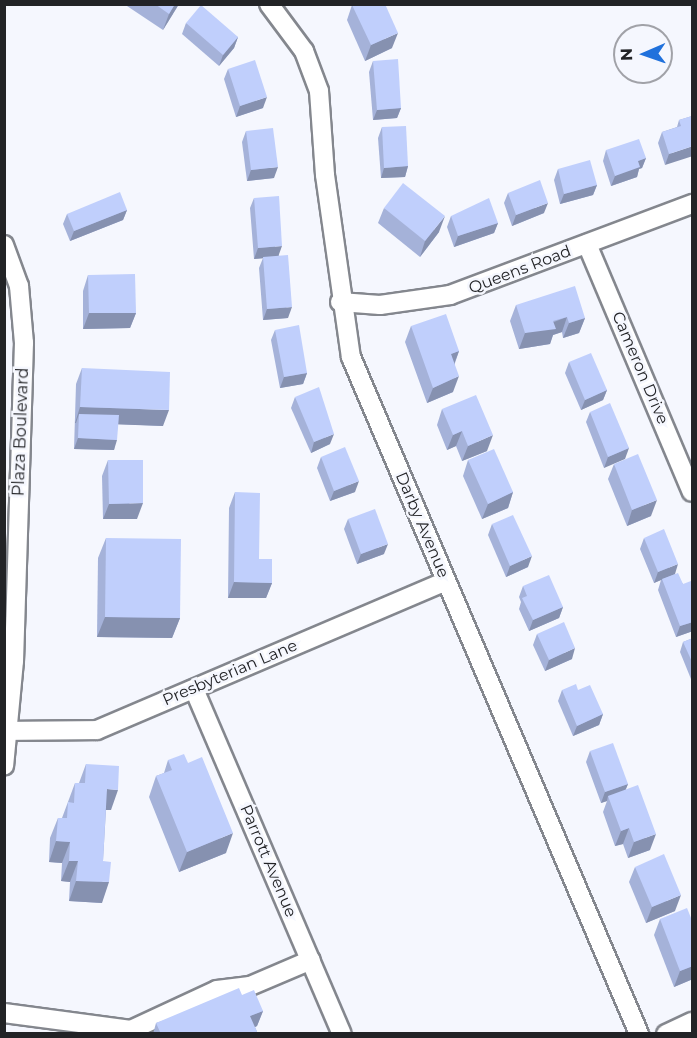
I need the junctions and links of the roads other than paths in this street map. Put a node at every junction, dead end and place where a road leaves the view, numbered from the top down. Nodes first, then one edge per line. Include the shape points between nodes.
1 (269, 4) edge
2 (693, 204) edge
3 (587, 244) junction
4 (4, 245) edge
5 (18, 281) junction
6 (4, 294) edge
7 (340, 302) junction
8 (693, 492) edge
9 (446, 581) junction
10 (194, 689) junction
11 (7, 731) junction
12 (4, 766) edge
13 (311, 960) junction
14 (4, 1013) edge
15 (693, 1022) edge
16 (342, 1034) edge
17 (639, 1034) edge
18 (666, 1034) edge

1 - 7 street, Darby Avenue via 304,51 320,91
2 - 3 street, Queens Road
3 - 7 street, Queens Road via 450,296 380,305
3 - 8 street, Cameron Drive
4 - 5 street, Plaza Boulevard
5 - 6 street
5 - 11 street, Plaza Boulevard via 24,343 14,661
7 - 9 street, Darby Avenue via 351,357
9 - 10 street, Presbyterian Lane
9 - 17 street, Darby Avenue
10 - 11 street, Presbyterian Lane via 97,730
10 - 13 street, Parrott Avenue
11 - 12 street, Plaza Boulevard
13 - 14 street via 250,986 217,990 131,1030
13 - 16 street, Parrott Avenue
15 - 18 street

